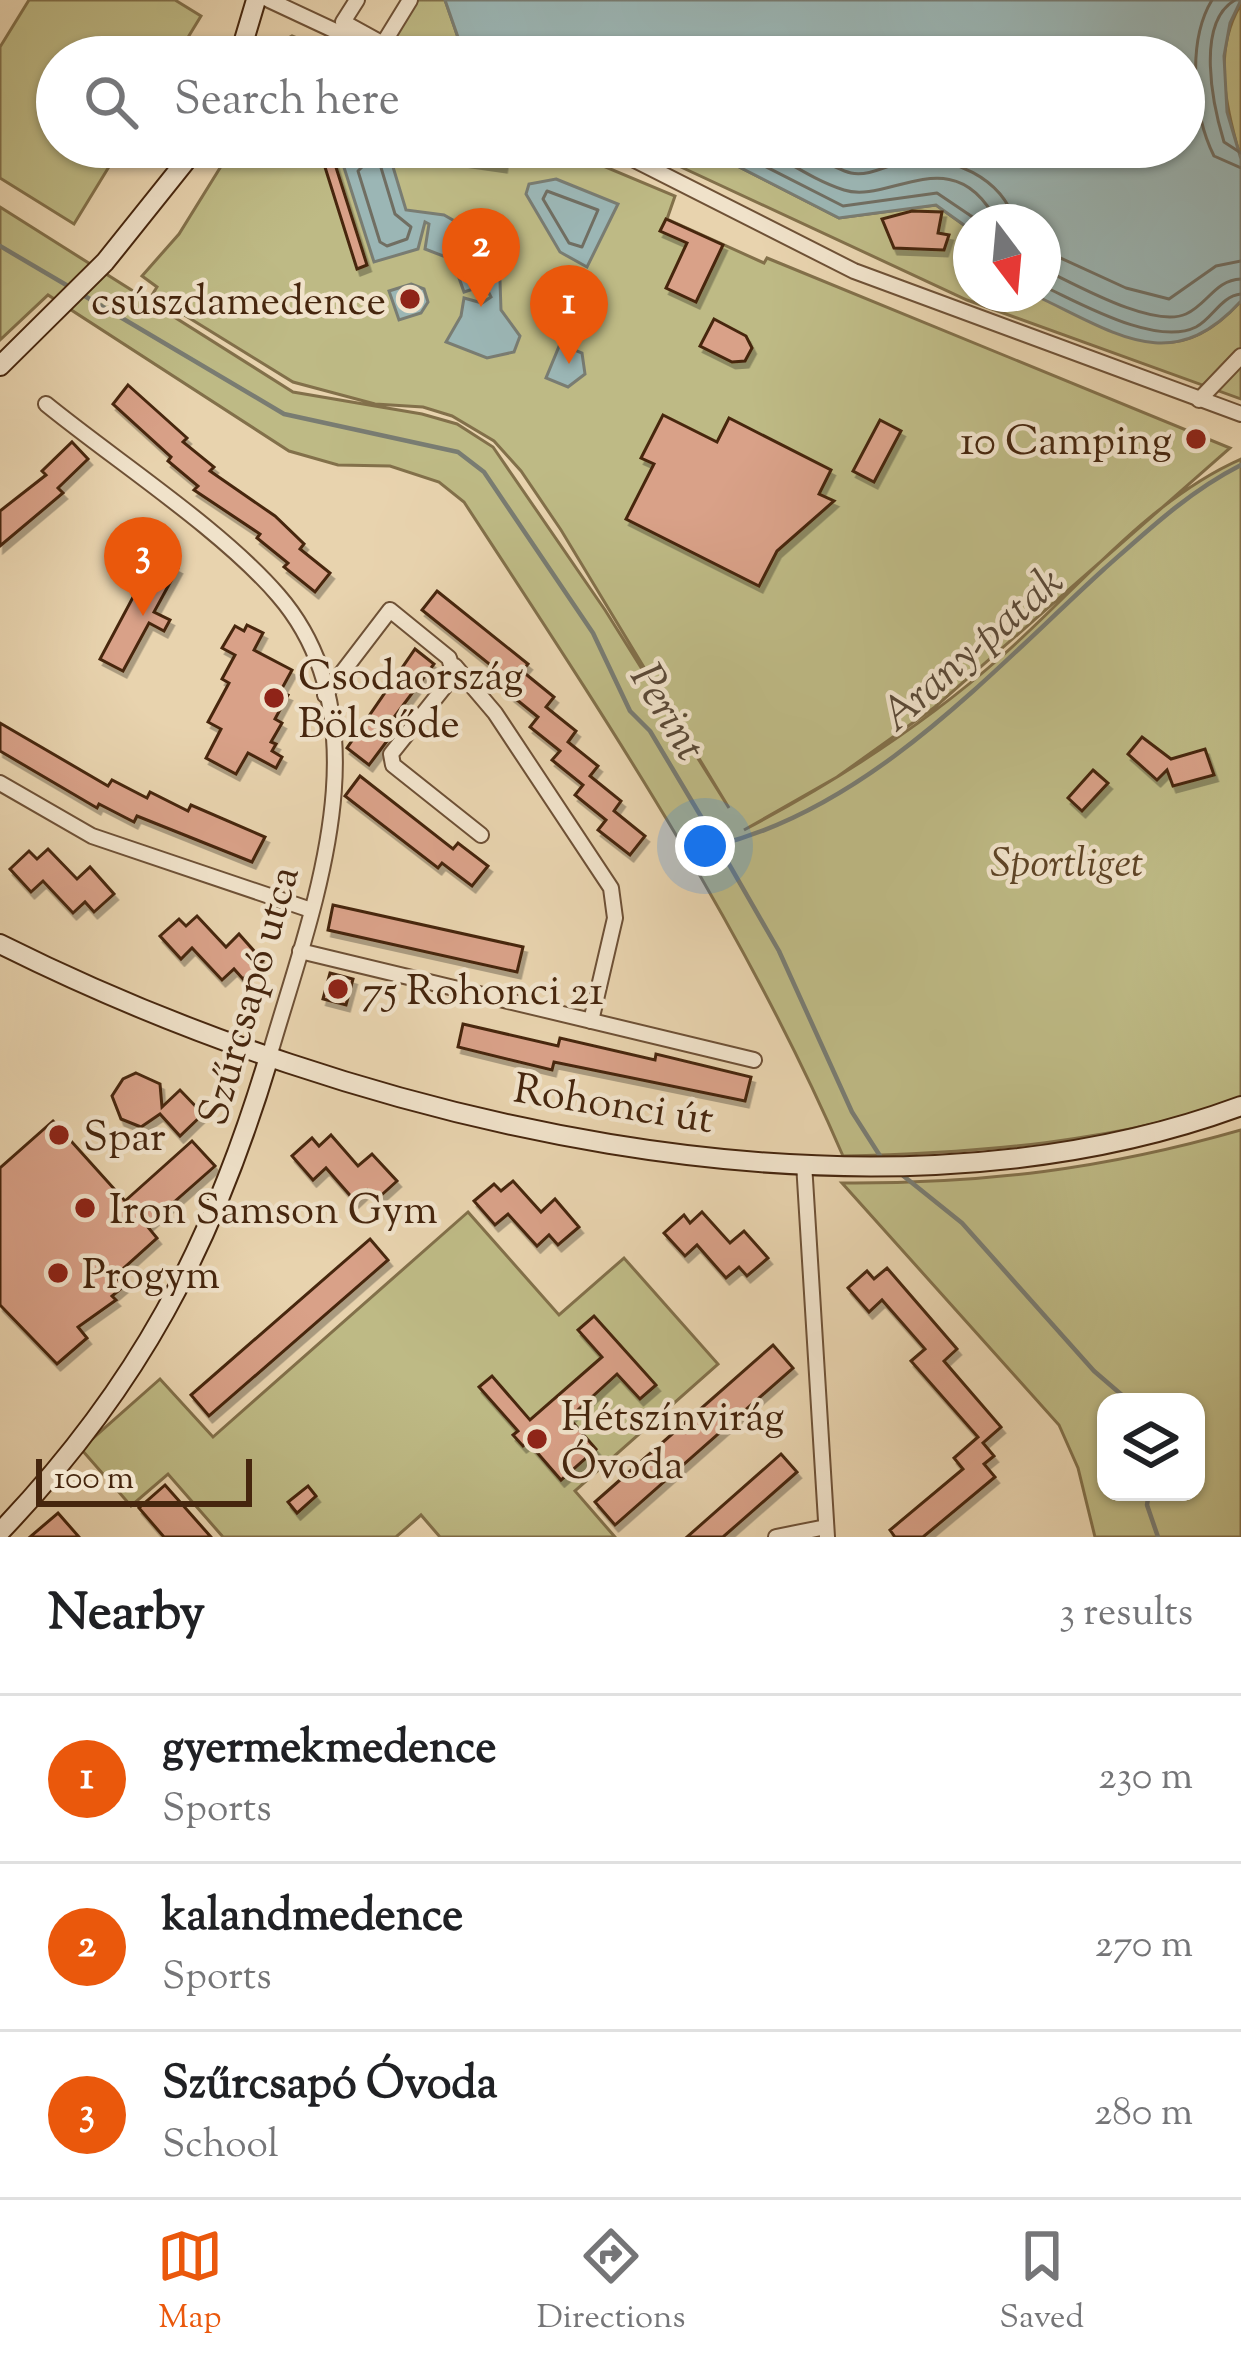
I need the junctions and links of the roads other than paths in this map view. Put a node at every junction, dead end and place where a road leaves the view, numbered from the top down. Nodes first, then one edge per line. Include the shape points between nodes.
1 (256, 0) edge
2 (269, 0) edge
3 (357, 0) edge
4 (410, 0) edge
5 (245, 36) edge
6 (346, 36) edge
7 (368, 36) edge
8 (388, 36) edge
9 (180, 168) edge
10 (650, 168) edge
11 (1241, 356) edge
12 (0, 366) edge
13 (1199, 400) junction
14 (46, 404) dead end
15 (1241, 413) edge
16 (455, 666) junction
17 (325, 695) junction
18 (0, 783) edge
19 (481, 835) dead end
20 (311, 910) junction
21 (0, 944) edge
22 (300, 950) junction
23 (591, 1021) junction
24 (269, 1058) junction
25 (754, 1060) dead end
26 (1241, 1106) edge
27 (804, 1163) junction
28 (0, 1532) edge
29 (827, 1532) edge
30 (776, 1537) edge

1 - 5 main road
2 - 6 street
3 - 7 street via 343,22
4 - 8 street
9 - 12 main road via 105,262
10 - 13 street via 854,271
11 - 13 street
13 - 15 street
14 - 17 street, Szűrcsapó utca via 258,574 306,636
16 - 17 street via 390,610
16 - 19 street via 391,754 393,764
16 - 23 street via 610,888 615,918
17 - 20 street, Szűrcsapó utca via 334,787
18 - 20 street via 92,836
20 - 22 street, Szűrcsapó utca
21 - 24 main road, Rohonci út
22 - 23 street
22 - 24 street, Szűrcsapó utca
23 - 25 street
24 - 27 main road, Rohonci út via 557,1134
24 - 28 main road, Szűrcsapó utca via 234,1170 170,1310 103,1414
26 - 27 main road, Rohonci út via 1078,1149 942,1165
27 - 29 street
29 - 30 street

